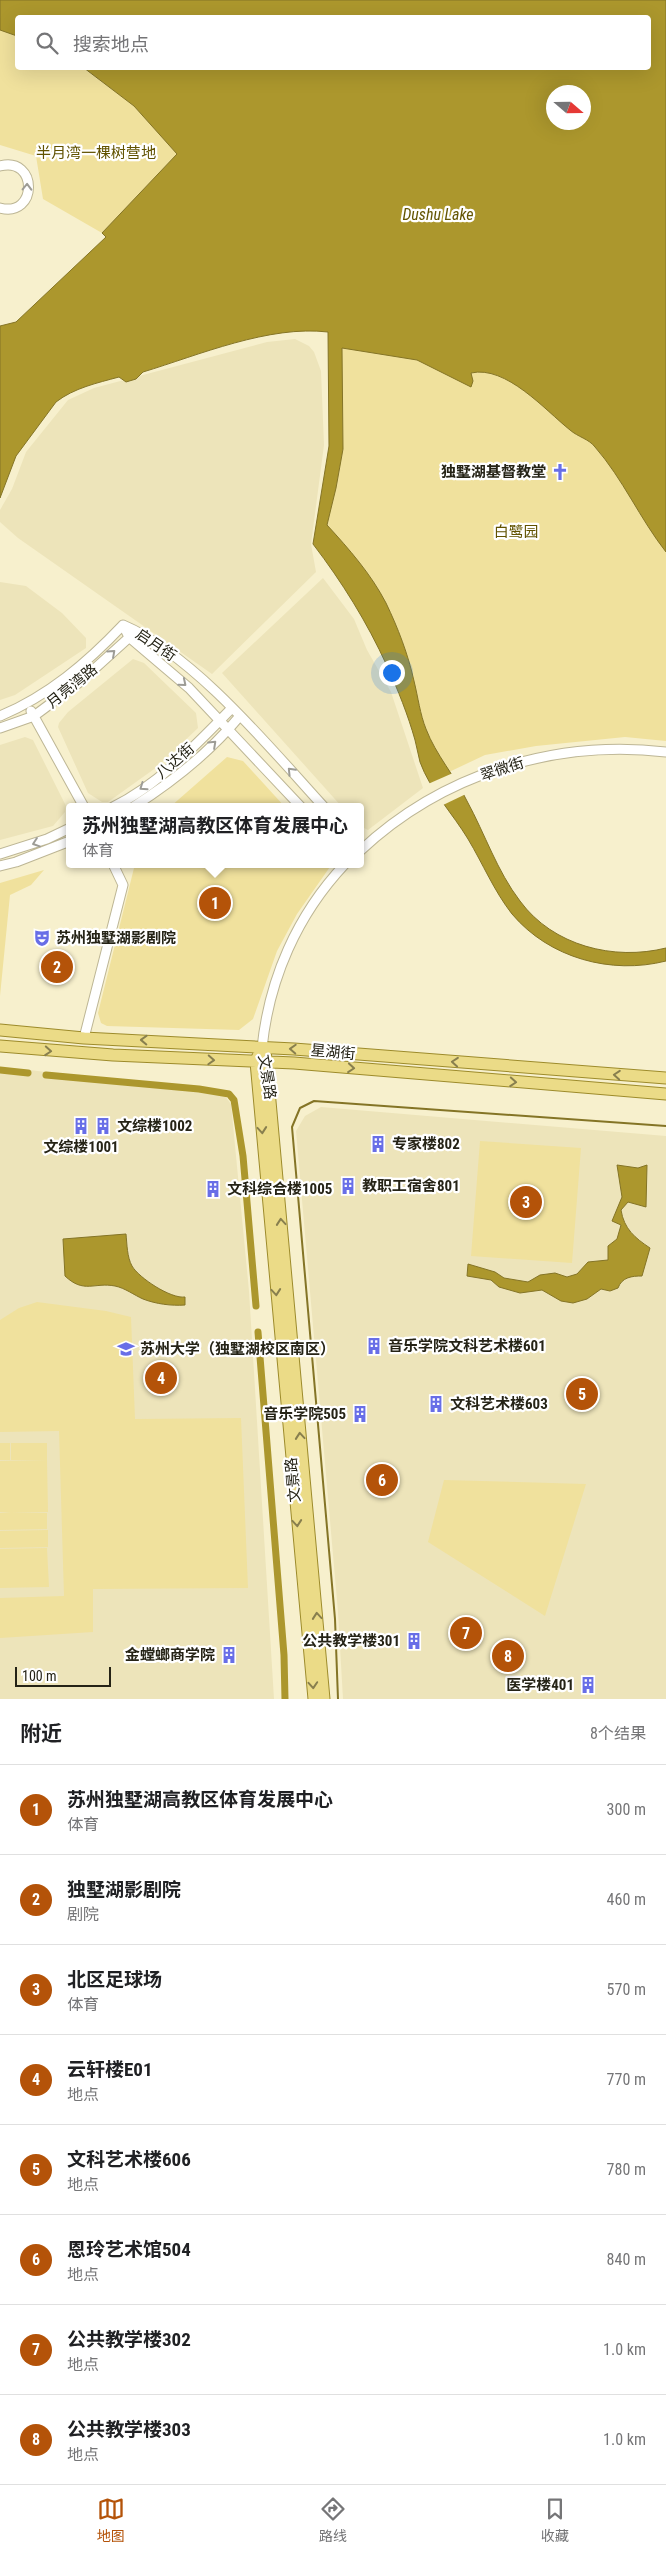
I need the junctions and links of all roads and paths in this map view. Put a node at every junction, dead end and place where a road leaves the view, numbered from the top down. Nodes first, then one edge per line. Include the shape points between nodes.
1 (0, 166) edge
2 (0, 208) edge
3 (123, 625) junction
4 (137, 631) junction
5 (129, 637) junction
6 (27, 705) junction
7 (232, 708) junction
8 (0, 716) edge
9 (34, 716) junction
10 (239, 717) junction
11 (220, 720) junction
12 (0, 728) edge
13 (229, 729) junction
14 (666, 752) edge
15 (82, 803) edge
16 (119, 803) edge
17 (139, 803) edge
18 (297, 803) edge
19 (320, 803) edge
20 (66, 830) edge
21 (66, 843) edge
22 (364, 847) edge
23 (0, 854) edge
24 (0, 866) edge
25 (115, 868) edge
26 (342, 868) edge
27 (0, 1030) edge
28 (84, 1038) junction
29 (0, 1046) edge
30 (262, 1048) junction
31 (262, 1062) junction
32 (666, 1078) edge
33 (666, 1094) edge
34 (314, 1699) edge
35 (324, 1699) edge

2 -> 1 street via 17,207 29,190 25,173 16,166
3 - 4 street, 启月街
3 - 5 street, 启月街
3 - 6 street, 月亮湾路 via 72,673
4 - 5 street, 月亮湾路
4 - 7 street, 启月街 via 170,653
9 -> 5 street, 月亮湾路 via 81,681
5 -> 11 street, 启月街 via 189,688
6 - 8 street, 月亮湾路
6 - 9 street
7 - 10 street, 启月街
7 - 11 street, 八达街
9 - 12 street, 月亮湾路
9 - 15 street
10 - 13 street, 八达街
19 -> 10 street, 启月街
11 - 13 street, 启月街
11 -> 16 street, 八达街 via 155,779
17 -> 13 street, 八达街 via 167,784
13 - 18 street, 启月街
14 - 22 street, 翠微街 via 610,749 564,753 511,765 433,798 393,823
20 -> 23 street
21 - 24 street
25 - 28 street via 123,885
26 - 30 street via 314,901 288,947 271,996
27 - 28 main road, 星湖街
30 -> 28 main road, 星湖街
29 -> 31 main road, 星湖街
30 - 31 main road, 文景路
32 -> 30 main road, 星湖街
31 -> 33 main road, 星湖街
31 -> 34 main road, 文景路
35 -> 31 main road, 文景路

